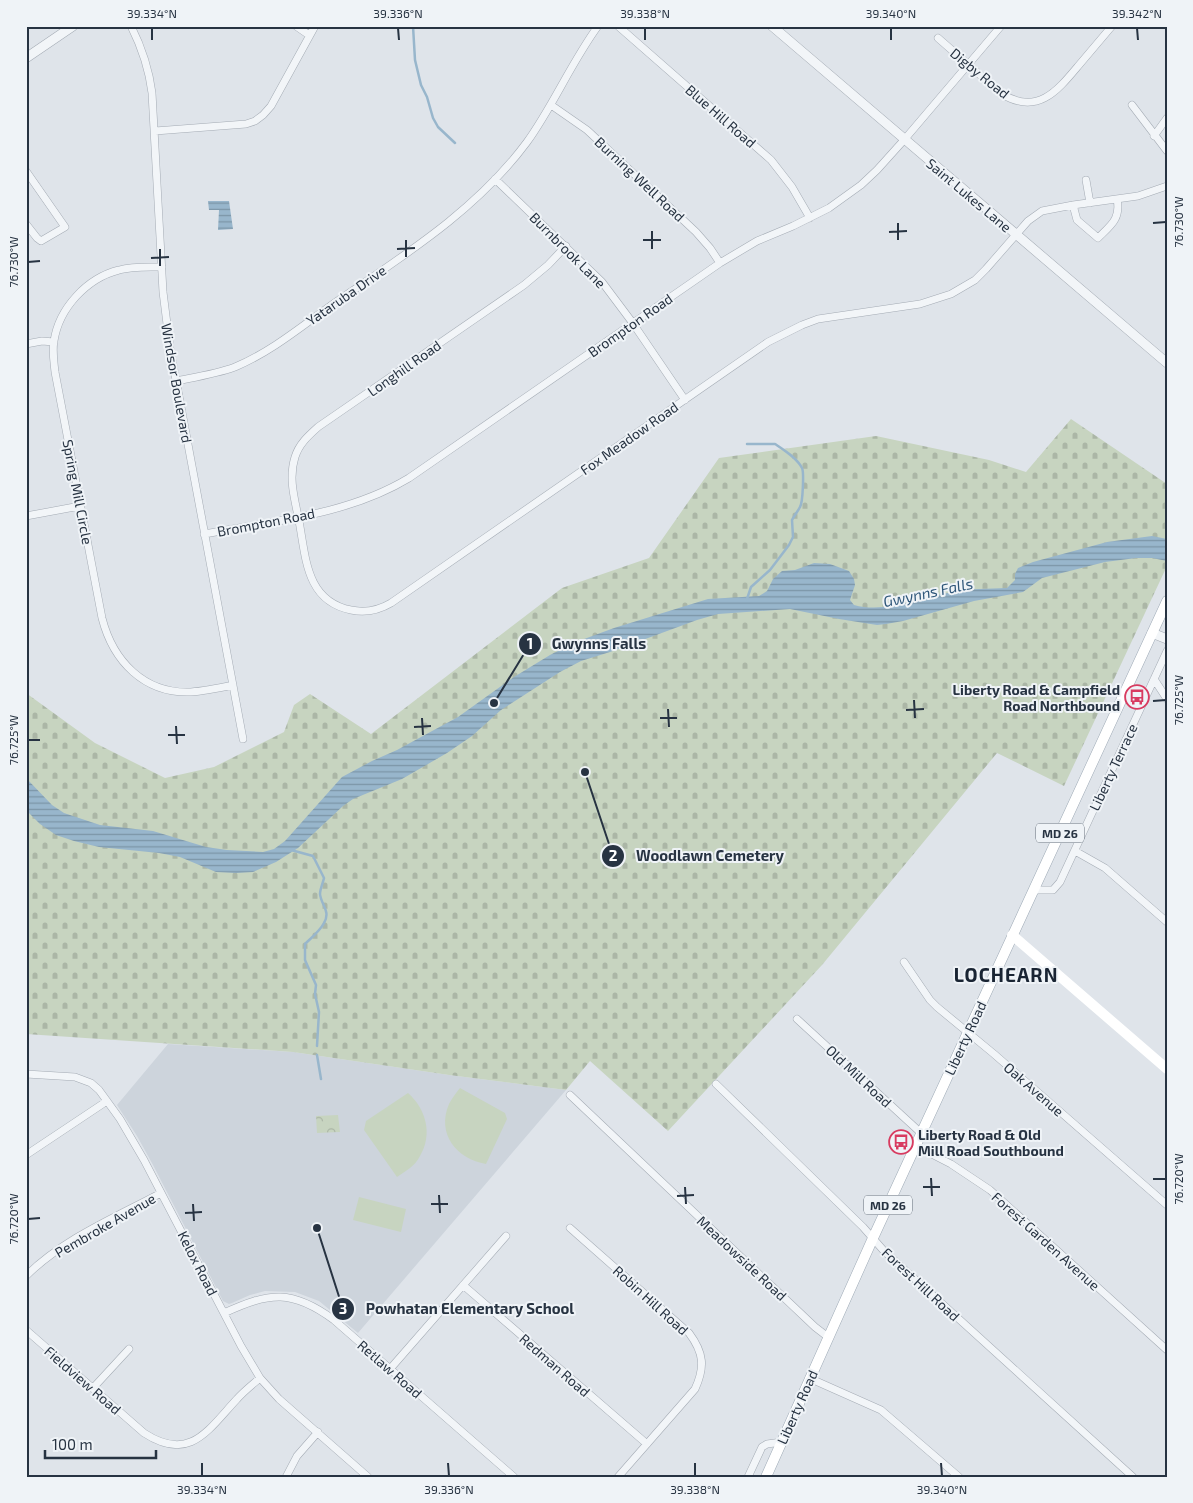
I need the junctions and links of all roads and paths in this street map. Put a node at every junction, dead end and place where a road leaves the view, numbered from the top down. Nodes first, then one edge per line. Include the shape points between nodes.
1 (73, 26) edge
2 (131, 26) edge
3 (296, 26) edge
4 (315, 26) edge
5 (598, 26) edge
6 (618, 26) edge
7 (772, 26) edge
8 (1001, 26) edge
9 (1112, 26) edge
10 (309, 35) junction
11 (938, 38) dead end
12 (26, 58) edge
13 (968, 64) junction
14 (551, 105) junction
15 (1132, 106) dead end
16 (1167, 118) edge
17 (155, 131) junction
18 (1154, 136) junction
19 (904, 140) junction
20 (1167, 151) edge
21 (26, 171) edge
22 (496, 179) junction
23 (1086, 180) dead end
24 (1167, 186) edge
25 (1117, 199) junction
26 (1090, 203) junction
27 (1073, 205) junction
28 (810, 218) junction
29 (26, 224) edge
30 (1015, 235) junction
31 (566, 246) junction
32 (720, 263) junction
33 (162, 267) junction
34 (632, 322) junction
35 (54, 342) junction
36 (26, 344) edge
37 (1167, 363) edge
38 (176, 381) junction
39 (685, 400) junction
40 (80, 506) junction
41 (26, 516) edge
42 (298, 516) junction
43 (204, 534) junction
44 (1167, 601) edge
45 (1152, 633) junction
46 (1167, 639) edge
47 (1167, 651) edge
48 (1154, 679) junction
49 (233, 685) junction
50 (1167, 699) edge
51 (243, 740) dead end
52 (1075, 851) junction
53 (1033, 890) junction
54 (1167, 922) edge
55 (1012, 935) junction
56 (904, 962) dead end
57 (797, 1019) dead end
58 (968, 1033) junction
59 (1167, 1070) edge
60 (26, 1074) edge
61 (716, 1084) dead end
62 (570, 1095) dead end
63 (107, 1101) junction
64 (922, 1133) junction
65 (916, 1146) junction
66 (26, 1155) edge
67 (162, 1192) junction
68 (1167, 1205) edge
69 (570, 1228) dead end
70 (506, 1236) dead end
71 (873, 1238) junction
72 (26, 1276) edge
73 (463, 1285) junction
74 (224, 1314) junction
75 (26, 1330) edge
76 (828, 1337) junction
77 (129, 1349) dead end
78 (1167, 1350) edge
79 (390, 1369) junction
80 (260, 1378) junction
81 (809, 1378) junction
82 (93, 1388) junction
83 (318, 1432) junction
84 (782, 1442) junction
85 (646, 1444) junction
86 (286, 1477) edge
87 (368, 1477) edge
88 (514, 1477) edge
89 (618, 1477) edge
90 (748, 1477) edge
91 (766, 1477) edge
92 (959, 1477) edge
93 (1133, 1477) edge

1 - 12 street
2 - 17 street, Windsor Boulevard via 150,73
3 - 10 street
4 - 10 street
5 - 14 street, Yataruba Drive
6 - 28 street, Blue Hill Road via 771,160
7 - 19 street, Saint Lukes Lane
8 - 13 street, Brompton Road
9 - 13 street, Digby Road via 1060,88 1038,101 1011,100
10 - 17 street via 270,106 255,121 238,126
11 - 13 street, Digby Road
13 - 19 street, Brompton Road
14 - 22 street, Yataruba Drive
14 - 32 street, Burning Well Road via 592,134 696,232
15 - 18 street
16 - 18 street
17 - 33 street, Windsor Boulevard
18 - 20 street
19 - 28 street, Brompton Road via 861,185
19 - 30 street, Saint Lukes Lane
21 - 29 street via 65,227 41,241
22 - 31 street, Burnbrook Lane
22 - 38 street, Yataruba Drive via 442,228 266,351 220,372
23 - 26 street
24 - 25 street, Fox Meadow Road
25 - 26 street, Fox Meadow Road
25 - 27 street via 1118,215 1098,238 1078,220
26 - 27 street, Fox Meadow Road
27 - 30 street, Fox Meadow Road via 1042,211
28 - 32 street, Brompton Road via 757,241
30 - 37 street, Saint Lukes Lane
30 - 39 street, Fox Meadow Road via 975,280 951,294 920,304 836,316 802,325 768,342
31 - 34 street, Burnbrook Lane via 602,282
31 - 42 street, Longhill Road via 524,285 308,436 301,444 293,466
32 - 34 street, Brompton Road
33 - 35 street, Spring Mill Circle via 121,269 94,280 64,314
33 - 38 street, Windsor Boulevard
34 - 39 street, Burnbrook Lane
34 - 42 street, Brompton Road via 394,487 357,503
35 - 36 street
35 - 40 street, Spring Mill Circle via 55,372
38 - 43 street, Windsor Boulevard
39 - 42 street, Fox Meadow Road via 392,603 375,610 343,608 320,594 308,568
40 - 41 street
40 - 49 street, Spring Mill Circle via 102,618 116,654 137,675 164,689 190,692
42 - 43 street, Brompton Road
43 - 49 street, Windsor Boulevard
44 - 45 main road, Liberty Road / MD 26
45 - 46 street
45 - 53 main road, Liberty Road / MD 26
47 - 48 street, Liberty Terrace
48 - 50 street
48 - 52 street, Liberty Terrace
49 - 51 street, Windsor Boulevard
52 - 53 street, Liberty Terrace via 1057,887 1050,891
52 - 54 street via 1105,868
53 - 55 main road, Liberty Road / MD 26
55 - 58 main road, Liberty Road / MD 26
55 - 59 main road
56 - 58 street, Oak Avenue via 930,1000
57 - 64 street, Old Mill Road
58 - 64 main road, Liberty Road / MD 26
58 - 68 street, Oak Avenue
60 - 63 street, Kelox Road via 82,1079 91,1083
61 - 71 street, Forest Hill Road
62 - 76 street, Meadowside Road
63 - 66 street
63 - 67 street, Kelox Road
64 - 65 main road, Liberty Road / MD 26
65 - 71 main road, Liberty Road / MD 26
65 - 78 street, Forest Garden Avenue via 990,1190
67 - 72 street, Pembroke Avenue via 78,1237
67 - 74 street, Kelox Road
69 - 85 street, Robin Hill Road via 689,1333 699,1348 702,1369 695,1389
70 - 73 street
71 - 76 main road, Liberty Road / MD 26
71 - 93 street, Forest Hill Road via 884,1252
73 - 79 street
73 - 85 street, Redman Road
74 - 79 street, Retlaw Road via 270,1297 309,1303
74 - 80 street, Kelox Road
75 - 82 street, Fieldview Road
76 - 81 main road, Liberty Road / MD 26
77 - 82 street
79 - 88 street, Retlaw Road
80 - 82 street, Fieldview Road via 237,1398 208,1432 180,1445 169,1445 144,1433
80 - 83 street, Kelox Road via 284,1404
81 - 84 main road, Liberty Road / MD 26
81 - 92 street via 881,1410
83 - 86 street via 297,1456
83 - 87 street, Kelox Road
84 - 90 street via 762,1448
84 - 91 main road, Liberty Road / MD 26
85 - 89 street, Robin Hill Road

